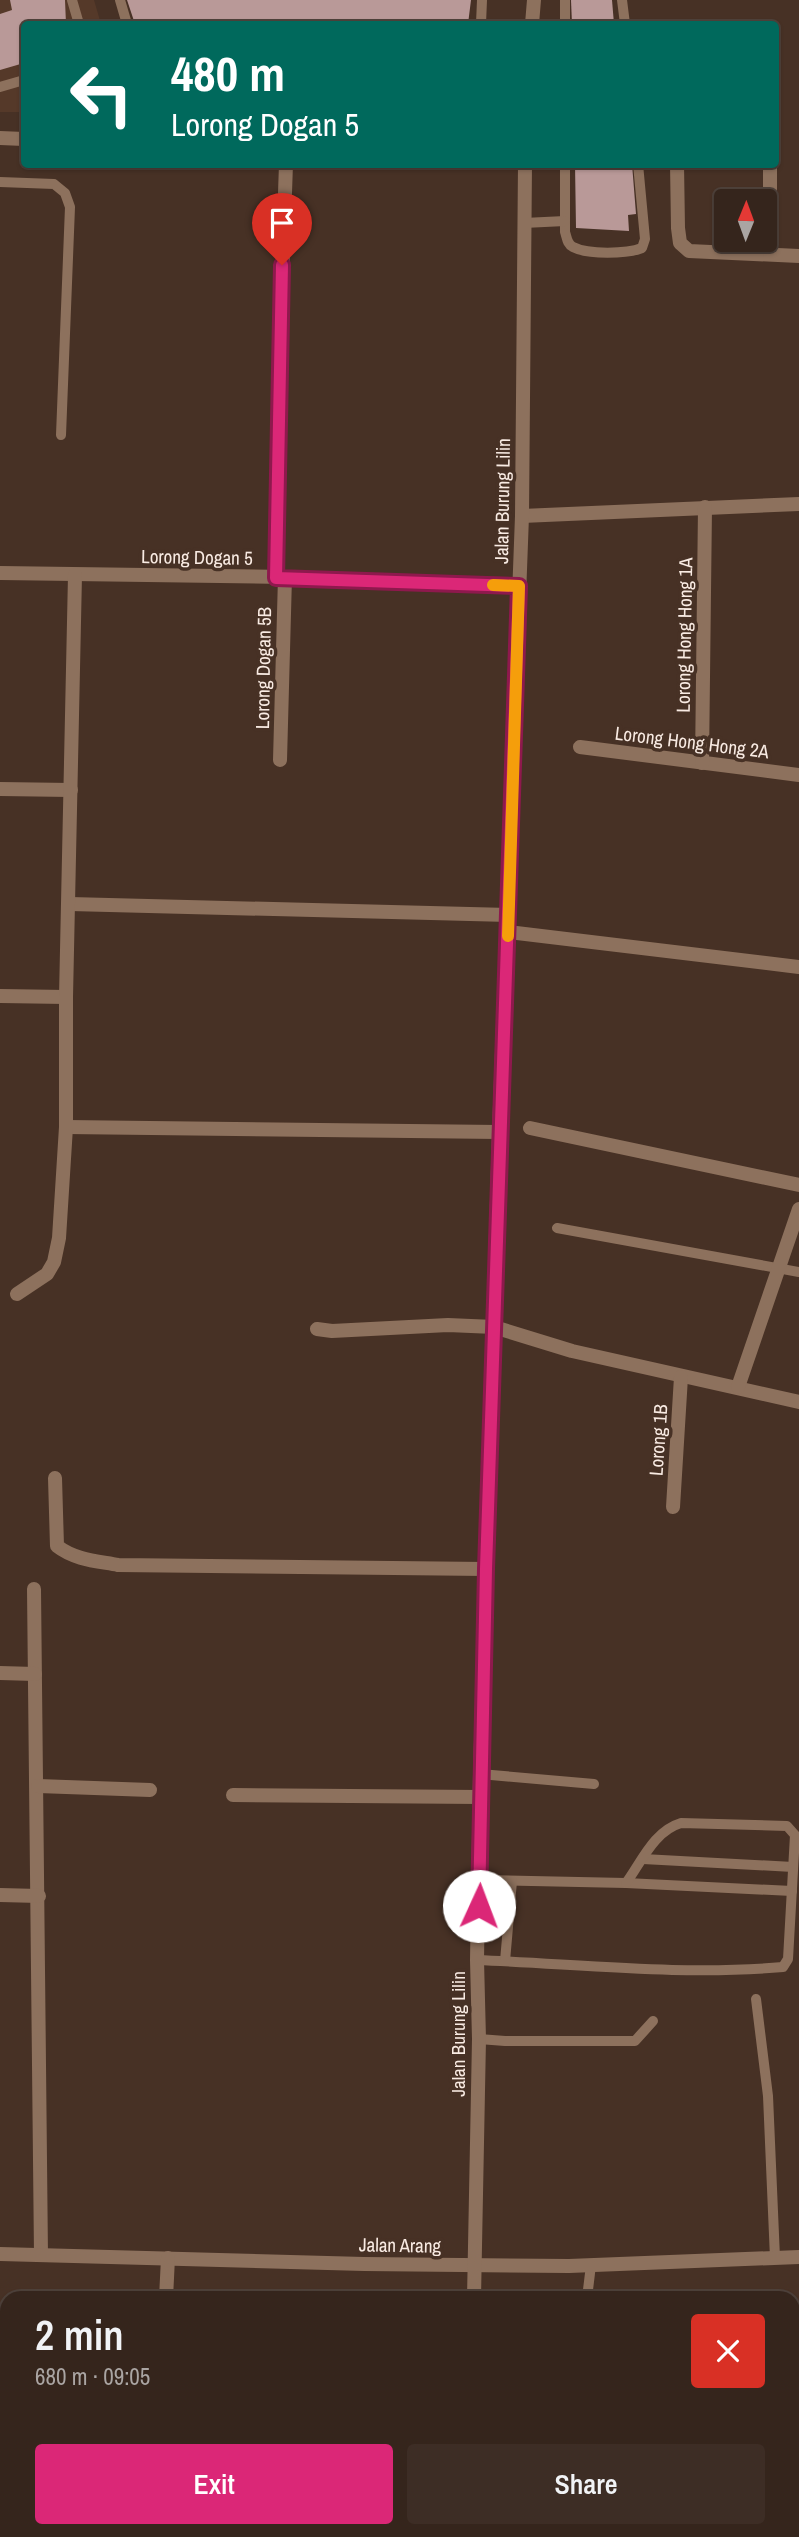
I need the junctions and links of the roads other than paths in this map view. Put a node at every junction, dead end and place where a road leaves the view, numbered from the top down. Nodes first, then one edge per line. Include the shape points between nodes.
1 (72, 0) edge
2 (120, 0) edge
3 (482, 0) edge
4 (534, 0) edge
5 (565, 0) edge
6 (622, 0) edge
7 (78, 21) edge
8 (126, 21) edge
9 (481, 21) edge
10 (532, 21) edge
11 (565, 21) edge
12 (625, 21) edge
13 (21, 81) edge
14 (0, 87) edge
15 (0, 138) edge
16 (21, 138) edge
17 (286, 168) edge
18 (525, 168) edge
19 (565, 168) edge
20 (638, 168) edge
21 (677, 168) edge
22 (770, 168) edge
23 (0, 181) edge
24 (565, 221) junction
25 (524, 223) junction
26 (770, 254) junction
27 (799, 256) edge
28 (61, 435) dead end
29 (799, 504) edge
30 (705, 507) junction
31 (522, 516) junction
32 (0, 573) edge
33 (75, 575) junction
34 (281, 577) junction
35 (519, 586) junction
36 (580, 747) dead end
37 (280, 760) dead end
38 (702, 763) junction
39 (799, 775) edge
40 (0, 789) edge
41 (71, 790) junction
42 (69, 904) junction
43 (509, 915) junction
44 (508, 932) junction
45 (799, 967) edge
46 (0, 996) edge
47 (66, 997) junction
48 (66, 1127) junction
49 (530, 1128) dead end
50 (499, 1132) junction
51 (799, 1185) edge
52 (799, 1209) edge
53 (557, 1228) dead end
54 (778, 1269) junction
55 (799, 1272) edge
56 (17, 1294) dead end
57 (494, 1327) junction
58 (317, 1329) dead end
59 (681, 1377) junction
60 (738, 1387) junction
61 (799, 1402) edge
62 (55, 1478) dead end
63 (673, 1507) dead end
64 (486, 1569) junction
65 (34, 1589) dead end
66 (0, 1673) edge
67 (35, 1674) junction
68 (480, 1774) junction
69 (594, 1784) dead end
70 (38, 1786) junction
71 (150, 1790) dead end
72 (233, 1795) dead end
73 (480, 1797) junction
74 (643, 1859) junction
75 (793, 1867) junction
76 (480, 1880) junction
77 (512, 1881) junction
78 (626, 1883) junction
79 (792, 1891) junction
80 (0, 1895) edge
81 (39, 1896) junction
82 (477, 1960) junction
83 (505, 1961) junction
84 (756, 1999) dead end
85 (653, 2021) dead end
86 (479, 2039) junction
87 (0, 2255) edge
88 (41, 2255) junction
89 (799, 2257) edge
90 (168, 2258) junction
91 (775, 2258) junction
92 (474, 2265) junction
93 (591, 2265) junction
94 (166, 2291) edge
95 (474, 2291) edge
96 (588, 2291) edge

1 - 7 lane
2 - 8 lane
3 - 9 lane
4 - 10 street
5 - 11 lane
6 - 12 lane
13 - 14 lane
15 - 16 street
17 - 34 street, Lorong Dogan 5B via 279,366
18 - 25 street, Jalan Burung Lilin
19 - 24 lane
20 - 24 lane via 642,248 631,253 573,247 568,243
21 - 26 street via 680,243 689,251
22 - 26 street
23 - 28 lane via 54,184 65,193 70,207
24 - 25 lane
25 - 31 street, Jalan Burung Lilin
26 - 27 street
29 - 30 street
30 - 31 street
30 - 38 street, Lorong Hong Hong 1A
31 - 35 street, Jalan Burung Lilin
32 - 33 street, Lorong Dogan 5
33 - 34 street, Lorong Dogan 5
33 - 41 street
34 - 35 street, Lorong Dogan 5
34 - 37 street, Lorong Dogan 5B
35 - 43 street, Jalan Burung Lilin
36 - 38 street, Lorong Hong Hong 2A
38 - 39 street, Lorong Hong Hong 2A
40 - 41 street
41 - 42 street
42 - 43 street
42 - 47 street
43 - 44 street, Jalan Burung Lilin
44 - 45 street
44 - 50 street, Jalan Burung Lilin
46 - 47 street
47 - 48 street
48 - 50 street
48 - 56 street via 54,1262 47,1274
49 - 51 street
50 - 57 street, Jalan Burung Lilin
52 - 54 street
53 - 54 lane
54 - 55 lane
54 - 60 street
57 - 58 street
57 - 59 street
57 - 64 street, Jalan Burung Lilin
59 - 60 street
59 - 63 street, Lorong 1B
60 - 61 street
62 - 64 street via 57,1546 91,1560 118,1565
64 - 68 street, Jalan Burung Lilin
65 - 67 street
66 - 67 street
67 - 70 street
68 - 69 lane
68 - 73 street, Jalan Burung Lilin
70 - 71 street
70 - 81 street
72 - 73 street
73 - 76 street, Jalan Burung Lilin
74 - 75 lane
74 - 75 lane via 668,1827 681,1823 787,1826 795,1835
74 - 78 lane
75 - 79 lane
76 - 77 lane
76 - 82 street, Jalan Burung Lilin
77 - 78 lane
77 - 83 lane
78 - 79 lane
79 - 83 lane via 788,1959 783,1968 620,1969
80 - 81 street
81 - 88 street
82 - 83 lane
82 - 86 street, Jalan Burung Lilin
84 - 91 lane via 768,2096
85 - 86 lane via 635,2041 626,2042
86 - 92 street, Jalan Burung Lilin
87 - 88 street, Jalan Arang
88 - 90 street, Jalan Arang
89 - 91 street, Jalan Arang
90 - 92 street, Jalan Arang
90 - 94 street
91 - 93 street, Jalan Arang
92 - 93 street, Jalan Arang
92 - 95 street, Jalan Burung Lilin
93 - 96 lane

